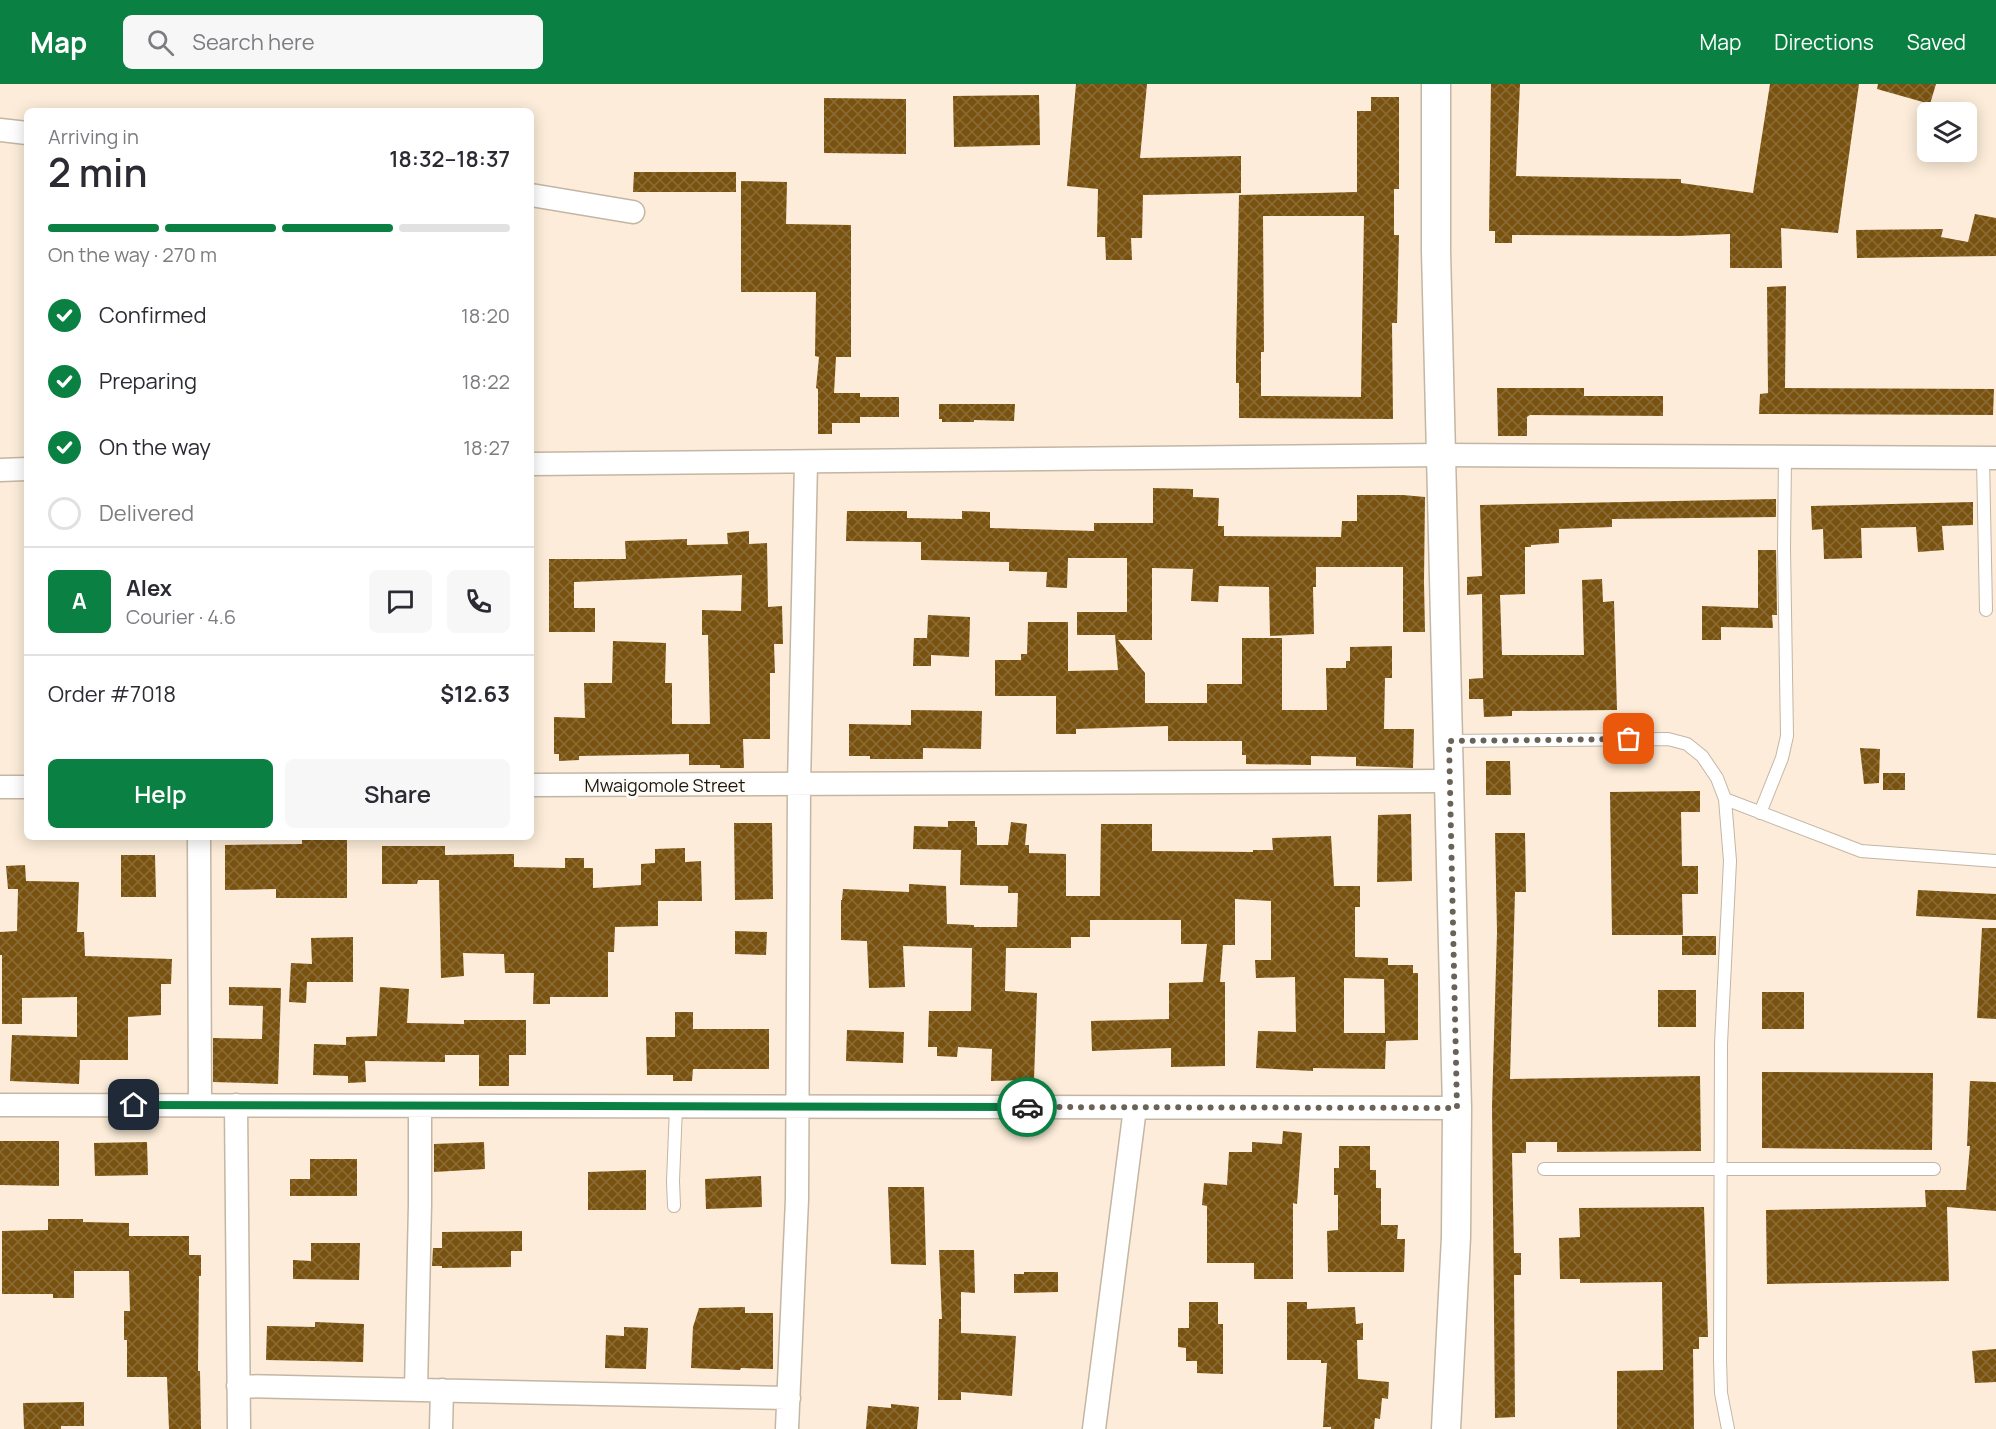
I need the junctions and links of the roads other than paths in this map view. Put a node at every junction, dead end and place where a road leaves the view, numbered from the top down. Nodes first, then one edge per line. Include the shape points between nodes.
1 (1436, 84) edge
2 (0, 130) edge
3 (24, 133) edge
4 (534, 196) edge
5 (633, 212) dead end
6 (1441, 455) junction
7 (1785, 457) junction
8 (1990, 458) edge
9 (806, 462) junction
10 (534, 464) edge
11 (24, 469) edge
12 (0, 470) edge
13 (1986, 610) dead end
14 (1449, 741) junction
15 (1450, 781) junction
16 (534, 785) edge
17 (799, 785) junction
18 (0, 787) edge
19 (24, 787) edge
20 (1725, 799) junction
21 (1760, 813) junction
22 (198, 840) edge
23 (1996, 861) edge
24 (0, 1105) edge
25 (200, 1106) junction
26 (236, 1106) junction
27 (420, 1106) junction
28 (676, 1107) junction
29 (799, 1107) junction
30 (1135, 1108) junction
31 (1457, 1108) junction
32 (1544, 1169) dead end
33 (1934, 1169) dead end
34 (1721, 1170) junction
35 (674, 1206) dead end
36 (238, 1386) junction
37 (416, 1390) junction
38 (442, 1390) junction
39 (789, 1398) junction
40 (239, 1429) edge
41 (441, 1429) edge
42 (787, 1429) edge
43 (1094, 1429) edge
44 (1446, 1429) edge
45 (1728, 1429) edge

1 - 6 street
2 - 3 street
4 - 5 street
6 - 7 street
6 - 9 street
6 - 14 street
7 - 8 street
7 - 21 lane via 1786,736 1782,758
8 - 13 lane
9 - 10 street
9 - 17 street
11 - 12 street
14 - 15 street
14 - 20 lane via 1668,739 1687,744 1702,756
15 - 17 street, Mwaigomole Street
15 - 31 street
16 - 17 street, Mwaigomole Street
17 - 29 street
18 - 19 street
20 - 21 lane
20 - 34 lane via 1730,861 1721,1044
21 - 23 lane via 1861,851
22 - 25 street
24 - 25 street
25 - 26 street
26 - 27 street
26 - 36 street
27 - 28 street
27 - 37 street
28 - 29 street
28 - 35 lane
29 - 30 street
29 - 39 street
30 - 31 street
30 - 43 street
31 - 44 street via 1456,1237
32 - 34 lane
33 - 34 lane
34 - 45 lane via 1720,1360
36 - 37 street
36 - 40 street
37 - 38 street
38 - 39 street
38 - 41 street
39 - 42 street

